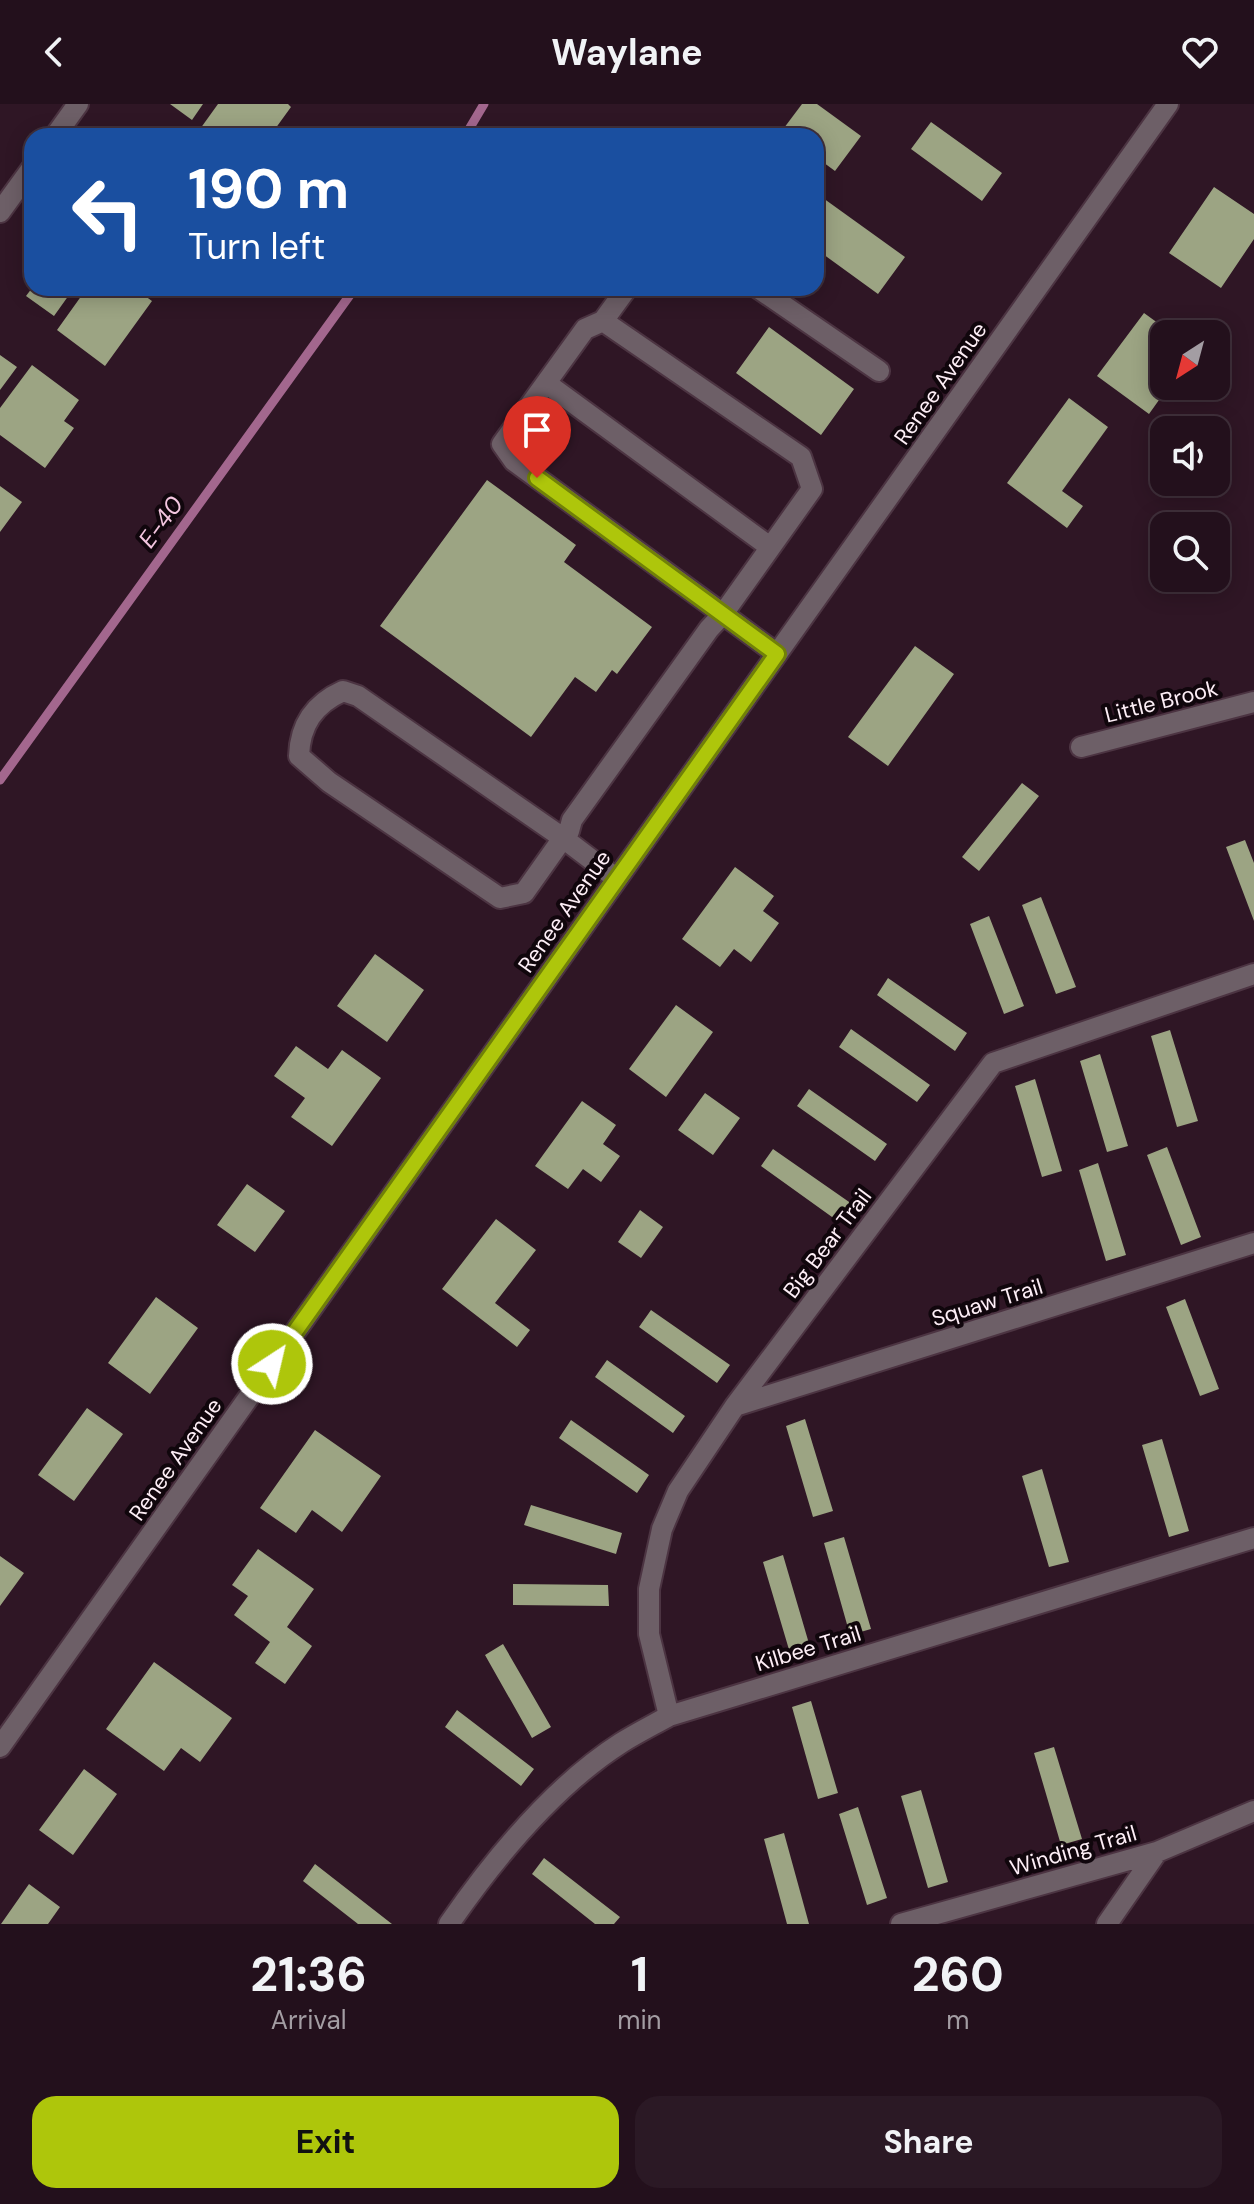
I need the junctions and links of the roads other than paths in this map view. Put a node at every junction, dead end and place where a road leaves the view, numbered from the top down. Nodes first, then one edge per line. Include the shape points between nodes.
1 (78, 104) edge
2 (1168, 104) edge
3 (61, 128) edge
4 (24, 179) edge
5 (0, 212) edge
6 (621, 296) edge
7 (770, 296) edge
8 (603, 321) junction
9 (879, 371) dead end
10 (546, 383) junction
11 (770, 547) junction
12 (723, 614) junction
13 (777, 654) junction
14 (1254, 702) edge
15 (1081, 747) dead end
16 (563, 838) junction
17 (617, 879) junction
18 (1254, 974) edge
19 (1254, 1243) edge
20 (735, 1406) junction
21 (1254, 1538) edge
22 (669, 1716) junction
23 (0, 1747) edge
24 (1254, 1811) edge
25 (1157, 1852) junction
26 (449, 1924) edge
27 (901, 1924) edge
28 (1107, 1924) edge

1 - 3 street
2 - 13 street, Renee Avenue
4 - 5 street
6 - 8 street
7 - 9 street
8 - 10 street via 585,329
8 - 11 street via 801,457 812,489
10 - 11 street
10 - 12 street via 502,444 514,461
11 - 12 street
12 - 13 street
12 - 16 street
13 - 17 street, Renee Avenue
14 - 15 street, Little Brook
16 - 16 street via 524,893 500,898 329,782 299,756 300,733 326,699 343,691 358,696
16 - 17 street
17 - 23 street, Renee Avenue
18 - 20 street, Big Bear Trail via 993,1063
19 - 20 street, Squaw Trail
20 - 22 street, Big Bear Trail via 678,1491 654,1561 649,1634
21 - 22 street, Kilbee Trail
22 - 26 street, Kilbee Trail via 620,1744 543,1809
24 - 25 street, Winding Trail
25 - 27 street, Winding Trail
25 - 28 street

